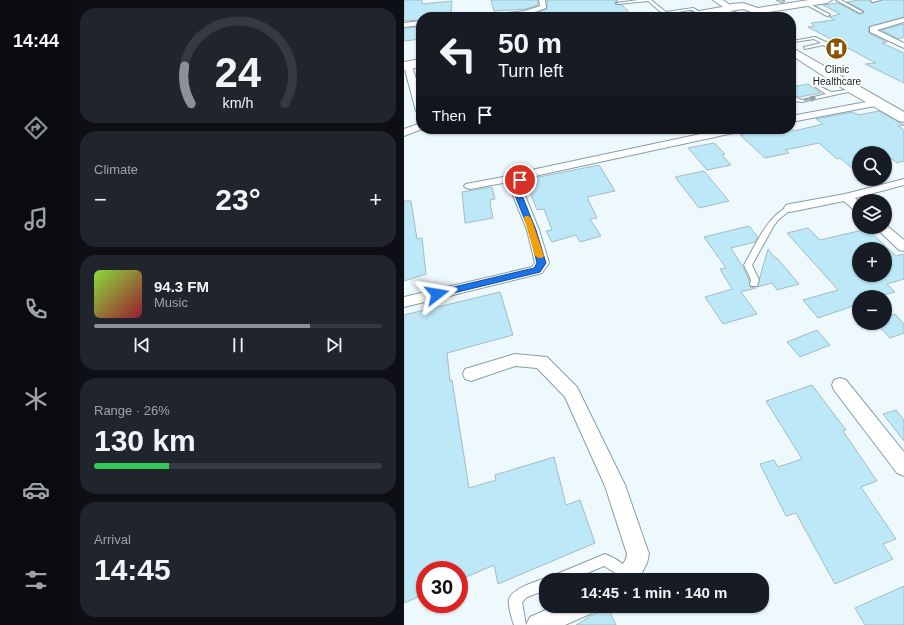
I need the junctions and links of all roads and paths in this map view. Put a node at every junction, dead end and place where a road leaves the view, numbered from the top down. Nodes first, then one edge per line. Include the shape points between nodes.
1 (542, 0) edge
2 (717, 0) edge
3 (793, 0) edge
4 (827, 0) edge
5 (838, 0) edge
6 (879, 0) edge
7 (781, 1) edge
8 (872, 1) dead end
9 (618, 3) dead end
10 (806, 3) junction
11 (750, 11) edge
12 (534, 12) edge
13 (663, 12) edge
14 (675, 12) edge
15 (698, 12) edge
16 (731, 12) edge
17 (861, 12) dead end
18 (828, 15) dead end
19 (904, 20) edge
20 (416, 24) edge
21 (404, 25) edge
22 (796, 42) edge
23 (825, 44) junction
24 (796, 45) edge
25 (796, 46) edge
26 (904, 46) edge
27 (805, 48) junction
28 (834, 49) dead end
29 (416, 59) edge
30 (405, 64) edge
31 (416, 64) edge
32 (836, 78) junction
33 (819, 83) junction
34 (810, 85) dead end
35 (855, 90) junction
36 (831, 94) junction
37 (416, 96) edge
38 (796, 99) edge
39 (877, 103) junction
40 (904, 105) edge
41 (796, 118) edge
42 (904, 118) edge
43 (416, 128) edge
44 (404, 133) edge
45 (715, 134) edge
46 (525, 176) junction
47 (904, 182) edge
48 (470, 186) dead end
49 (846, 196) junction
50 (852, 202) edge
51 (790, 208) joint
52 (889, 234) edge
53 (904, 247) edge
54 (754, 284) dead end
55 (404, 302) edge
56 (471, 374) dead end
57 (840, 385) dead end
58 (904, 467) edge
59 (573, 573) edge
60 (621, 573) edge
61 (630, 573) edge
62 (539, 587) edge
63 (566, 613) edge
64 (520, 625) edge
65 (538, 625) edge

1 - 12 street via 544,7
2 - 16 street
3 - 7 main road
4 - 10 main road
5 - 17 lane
6 - 8 lane
7 - 11 main road
9 - 13 lane via 649,0
10 - 11 main road
10 - 18 lane
11 - 16 main road
11 - 16 main road
14 - 15 lane via 693,9
19 - 26 street via 873,29 878,35
20 - 21 street
22 - 23 lane via 815,38
23 - 27 lane
23 - 28 lane
24 - 27 main road
25 - 32 main road
27 - 40 main road
29 - 30 main road
30 - 31 main road
30 - 37 street
32 - 33 lane
32 - 35 main road
33 - 34 lane
33 - 36 lane via 816,86
35 - 36 lane
35 - 39 main road
38 -> 36 lane via 802,101
39 - 41 street
39 - 42 main road
43 - 44 street
45 - 46 street
46 - 48 street
46 - 55 street via 517,186 542,263 537,270
47 - 49 street
49 - 50 street
49 - 51 street
51 - 54 lane via 781,213 772,224 748,265 755,280
52 - 53 street
56 - 61 street via 515,360 541,362 570,392 615,486 638,554 634,569
57 - 58 street
59 - 60 lane via 605,560
62 - 64 lane via 523,593 515,600
63 - 65 street

